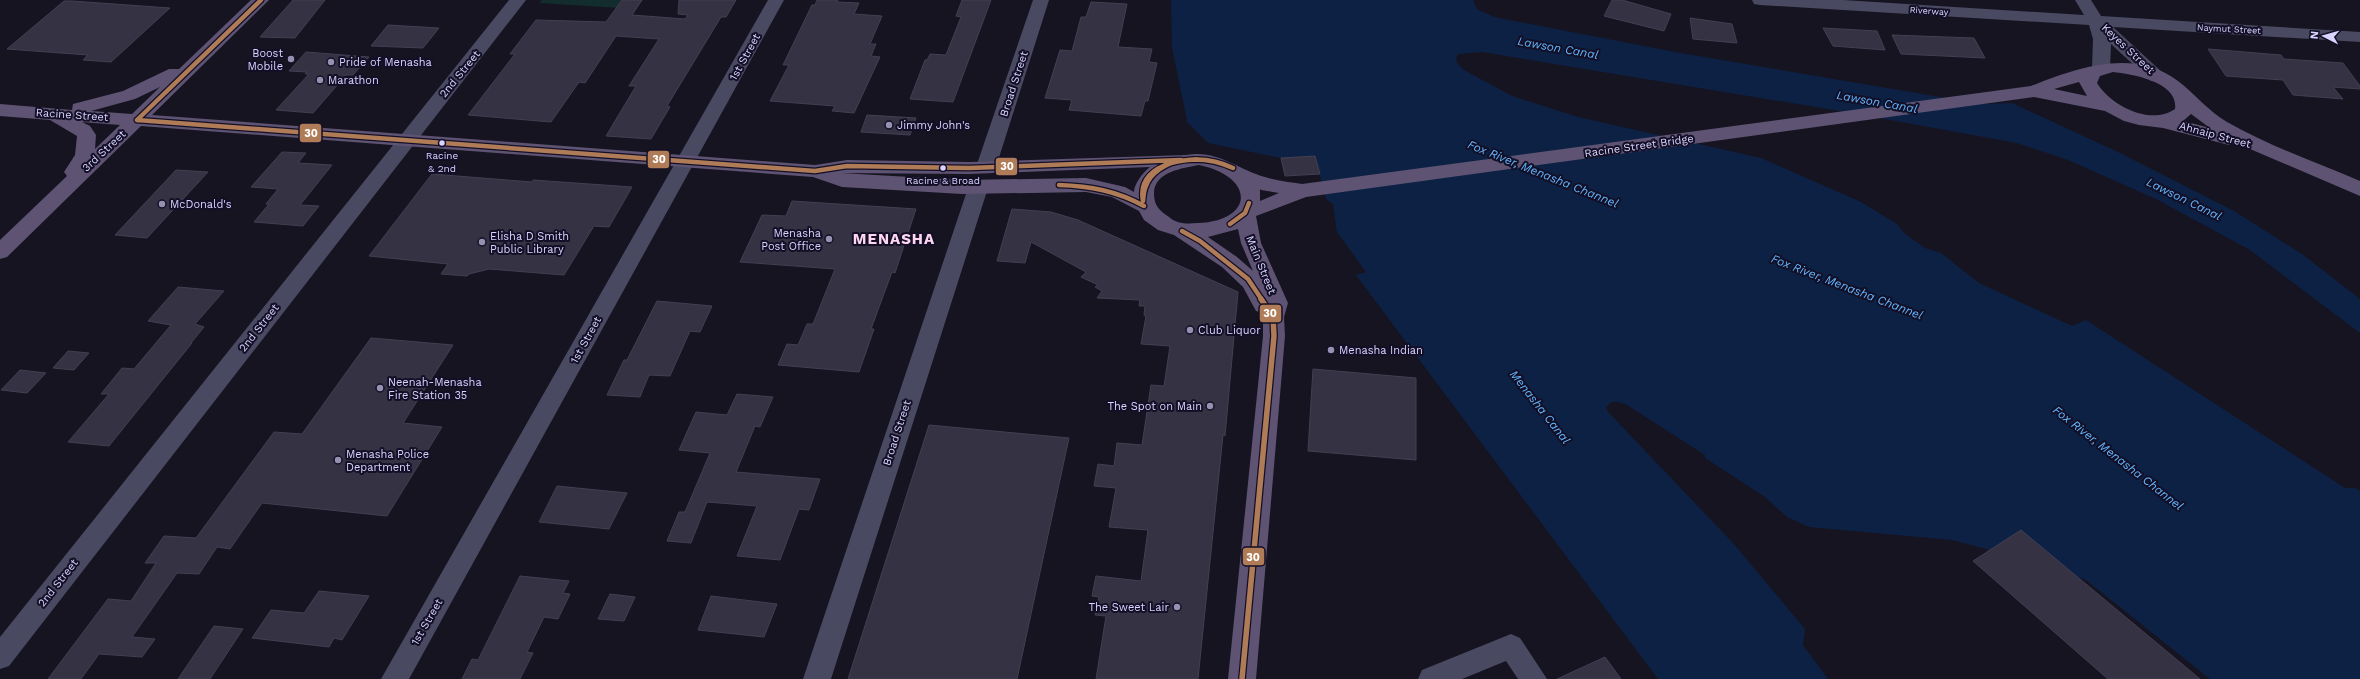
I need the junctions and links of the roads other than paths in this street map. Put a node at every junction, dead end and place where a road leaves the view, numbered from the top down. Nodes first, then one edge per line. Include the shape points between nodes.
1 (261, 0) edge
2 (518, 0) edge
3 (776, 0) edge
4 (1042, 0) edge
5 (1760, 0) edge
6 (2083, 0) edge
7 (2098, 22) junction
8 (2360, 37) edge
9 (219, 42) junction
10 (2098, 70) junction
11 (2157, 77) junction
12 (2177, 90) junction
13 (2034, 91) junction
14 (2108, 106) junction
15 (0, 110) edge
16 (35, 113) junction
17 (137, 120) junction
18 (2164, 122) junction
19 (408, 139) junction
20 (2265, 148) junction
21 (1181, 160) junction
22 (686, 162) junction
23 (1243, 176) junction
24 (982, 177) junction
25 (2360, 189) edge
26 (1302, 191) junction
27 (52, 202) junction
28 (1144, 206) junction
29 (1246, 212) junction
30 (1182, 231) junction
31 (0, 252) edge
32 (1273, 317) junction
33 (0, 657) edge
34 (395, 679) edge
35 (817, 679) edge
36 (1242, 679) edge
37 (1432, 679) edge
38 (1533, 679) edge

1 - 9 main road, 3rd Street
2 - 19 street, 2nd Street
3 - 22 street, 1st Street
4 - 24 street, Broad Street
5 - 7 street, Riverway
6 - 7 street, Keyes Street
7 - 8 street, Naymut Street
7 - 10 street, Keyes Street via 2103,41
7 - 11 street, Keyes Street
9 - 16 main road via 168,77 129,95 82,108
9 - 17 main road, 3rd Street
10 - 11 main road, Ahnaip Street via 2127,68
10 - 13 main road, Ahnaip Street via 2054,82
10 - 14 main road via 2089,77 2088,83 2090,90
11 - 12 main road, Ahnaip Street
12 - 18 main road via 2185,105 2183,112
12 - 20 main road, Ahnaip Street via 2208,118
13 - 14 main road
13 - 26 main road, Racine Street Bridge
14 - 18 main road, Ahnaip Street via 2137,118
15 - 16 main road, Racine Street
16 - 17 main road, Racine Street
16 - 27 main road via 66,121 87,135 85,155
17 - 19 main road, Racine Street
17 - 27 main road, 3rd Street
18 - 20 main road, Ahnaip Street
19 - 22 main road, Racine Street
19 - 33 street, 2nd Street
20 - 25 main road, Ahnaip Street
21 - 23 main road via 1199,158 1216,161 1231,167
21 - 24 main road, Racine Street
21 - 28 main road via 1153,172 1144,183 1141,194
22 - 24 main road, Racine Street via 815,171 842,181
22 - 34 street, 1st Street
23 - 26 main road via 1261,183
23 - 29 main road via 1250,190 1250,203
24 - 28 main road, Racine Street via 1094,186 1118,192
24 - 35 street, Broad Street
26 - 29 main road
27 - 31 main road, 3rd Street
28 - 30 main road via 1159,222
29 - 30 main road via 1234,222 1219,229 1201,232
29 - 32 main road, Main Street via 1251,243 1277,303
30 - 32 main road, Main Street via 1200,241 1248,279
32 - 36 main road, Main Street via 1274,336
37 - 38 street via 1511,646

